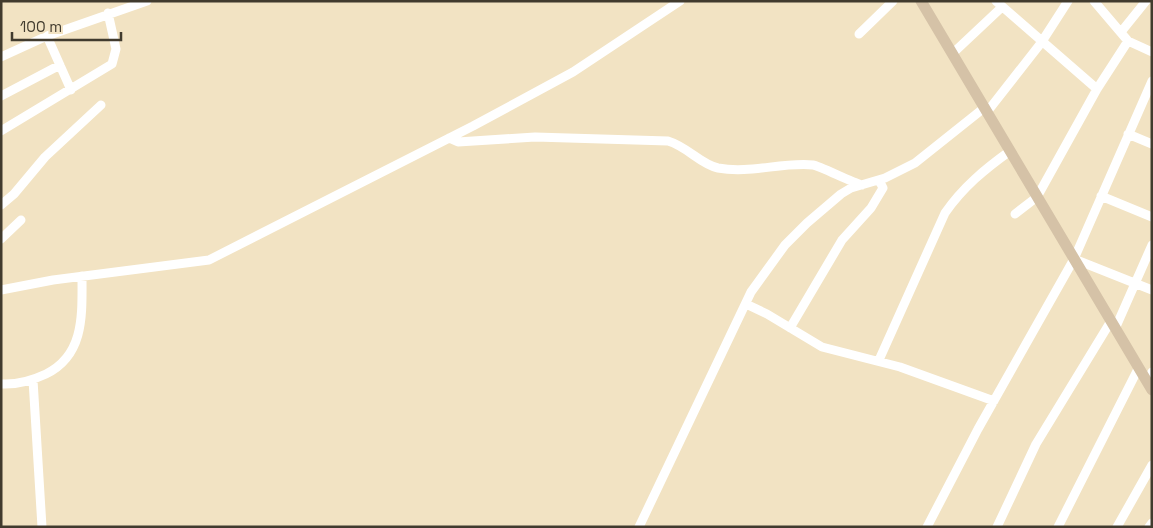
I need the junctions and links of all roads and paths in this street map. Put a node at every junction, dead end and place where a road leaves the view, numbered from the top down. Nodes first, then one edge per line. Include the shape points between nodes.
1 (147, 1) edge
2 (680, 1) edge
3 (893, 1) edge
4 (921, 1) edge
5 (1068, 1) edge
6 (1094, 1) edge
7 (1146, 1) edge
8 (999, 4) edge
9 (108, 13) junction
10 (1121, 32) junction
11 (859, 34) dead end
12 (47, 36) junction
13 (1128, 41) junction
14 (1041, 43) junction
15 (1152, 52) edge
16 (952, 54) junction
17 (1, 57) edge
18 (60, 65) junction
19 (1152, 81) edge
20 (1097, 89) junction
21 (72, 90) junction
22 (1, 96) edge
23 (101, 105) dead end
24 (986, 110) junction
25 (1, 131) edge
26 (1128, 134) junction
27 (449, 138) junction
28 (1152, 144) edge
29 (1010, 151) junction
30 (879, 180) junction
31 (862, 186) junction
32 (1101, 196) junction
33 (1037, 197) junction
34 (1, 205) edge
35 (1015, 214) dead end
36 (1152, 218) edge
37 (21, 220) dead end
38 (1, 239) edge
39 (1152, 245) edge
40 (1074, 258) junction
41 (82, 276) junction
42 (1135, 284) junction
43 (1, 290) edge
44 (1152, 290) edge
45 (746, 304) junction
46 (1113, 325) junction
47 (790, 328) junction
48 (879, 360) junction
49 (1138, 369) junction
50 (33, 380) junction
51 (1150, 381) edge
52 (1, 384) edge
53 (994, 401) junction
54 (1152, 465) edge
55 (1152, 523) edge
56 (42, 527) edge
57 (639, 527) edge
58 (927, 527) edge
59 (998, 527) edge
60 (1058, 527) edge
61 (1117, 527) edge
62 (1149, 527) edge

1 - 9 street
2 - 27 street via 573,72
3 - 11 street
4 - 16 street
5 - 14 street
6 - 10 street
7 - 10 street
8 - 14 street
8 - 16 street
9 - 12 street
9 - 21 street via 116,49 112,64
10 - 13 street
12 - 17 street
12 - 18 street
13 - 15 street
13 - 20 street
14 - 20 street
14 - 24 street
16 - 24 street
18 - 21 street
18 - 22 street
19 - 26 street
20 - 33 street
21 - 25 street
23 - 34 street
24 - 29 street
24 - 30 street via 915,163
26 - 28 street
26 - 32 street
27 - 31 street via 458,142 535,137 668,142 680,144 715,167 753,170 776,165 815,165
27 - 41 street via 208,260
29 - 33 street
29 - 48 street via 969,184 945,212
30 - 31 street
30 - 47 street via 883,188 880,197 842,240
31 - 45 street via 850,188 828,204 785,245
32 - 36 street
32 - 40 street
33 - 35 street
33 - 40 street
37 - 38 street
39 - 42 street
40 - 42 street
40 - 46 street
40 - 53 street
41 - 43 street
41 - 50 street via 81,320 76,347 51,372
42 - 44 street
42 - 46 street
45 - 47 street
45 - 57 street
46 - 49 street
46 - 59 street via 1036,444
47 - 48 street via 822,347
48 - 53 street
49 - 51 street
49 - 60 street
50 - 52 street
50 - 56 street
53 - 58 street
54 - 61 street
55 - 62 street

